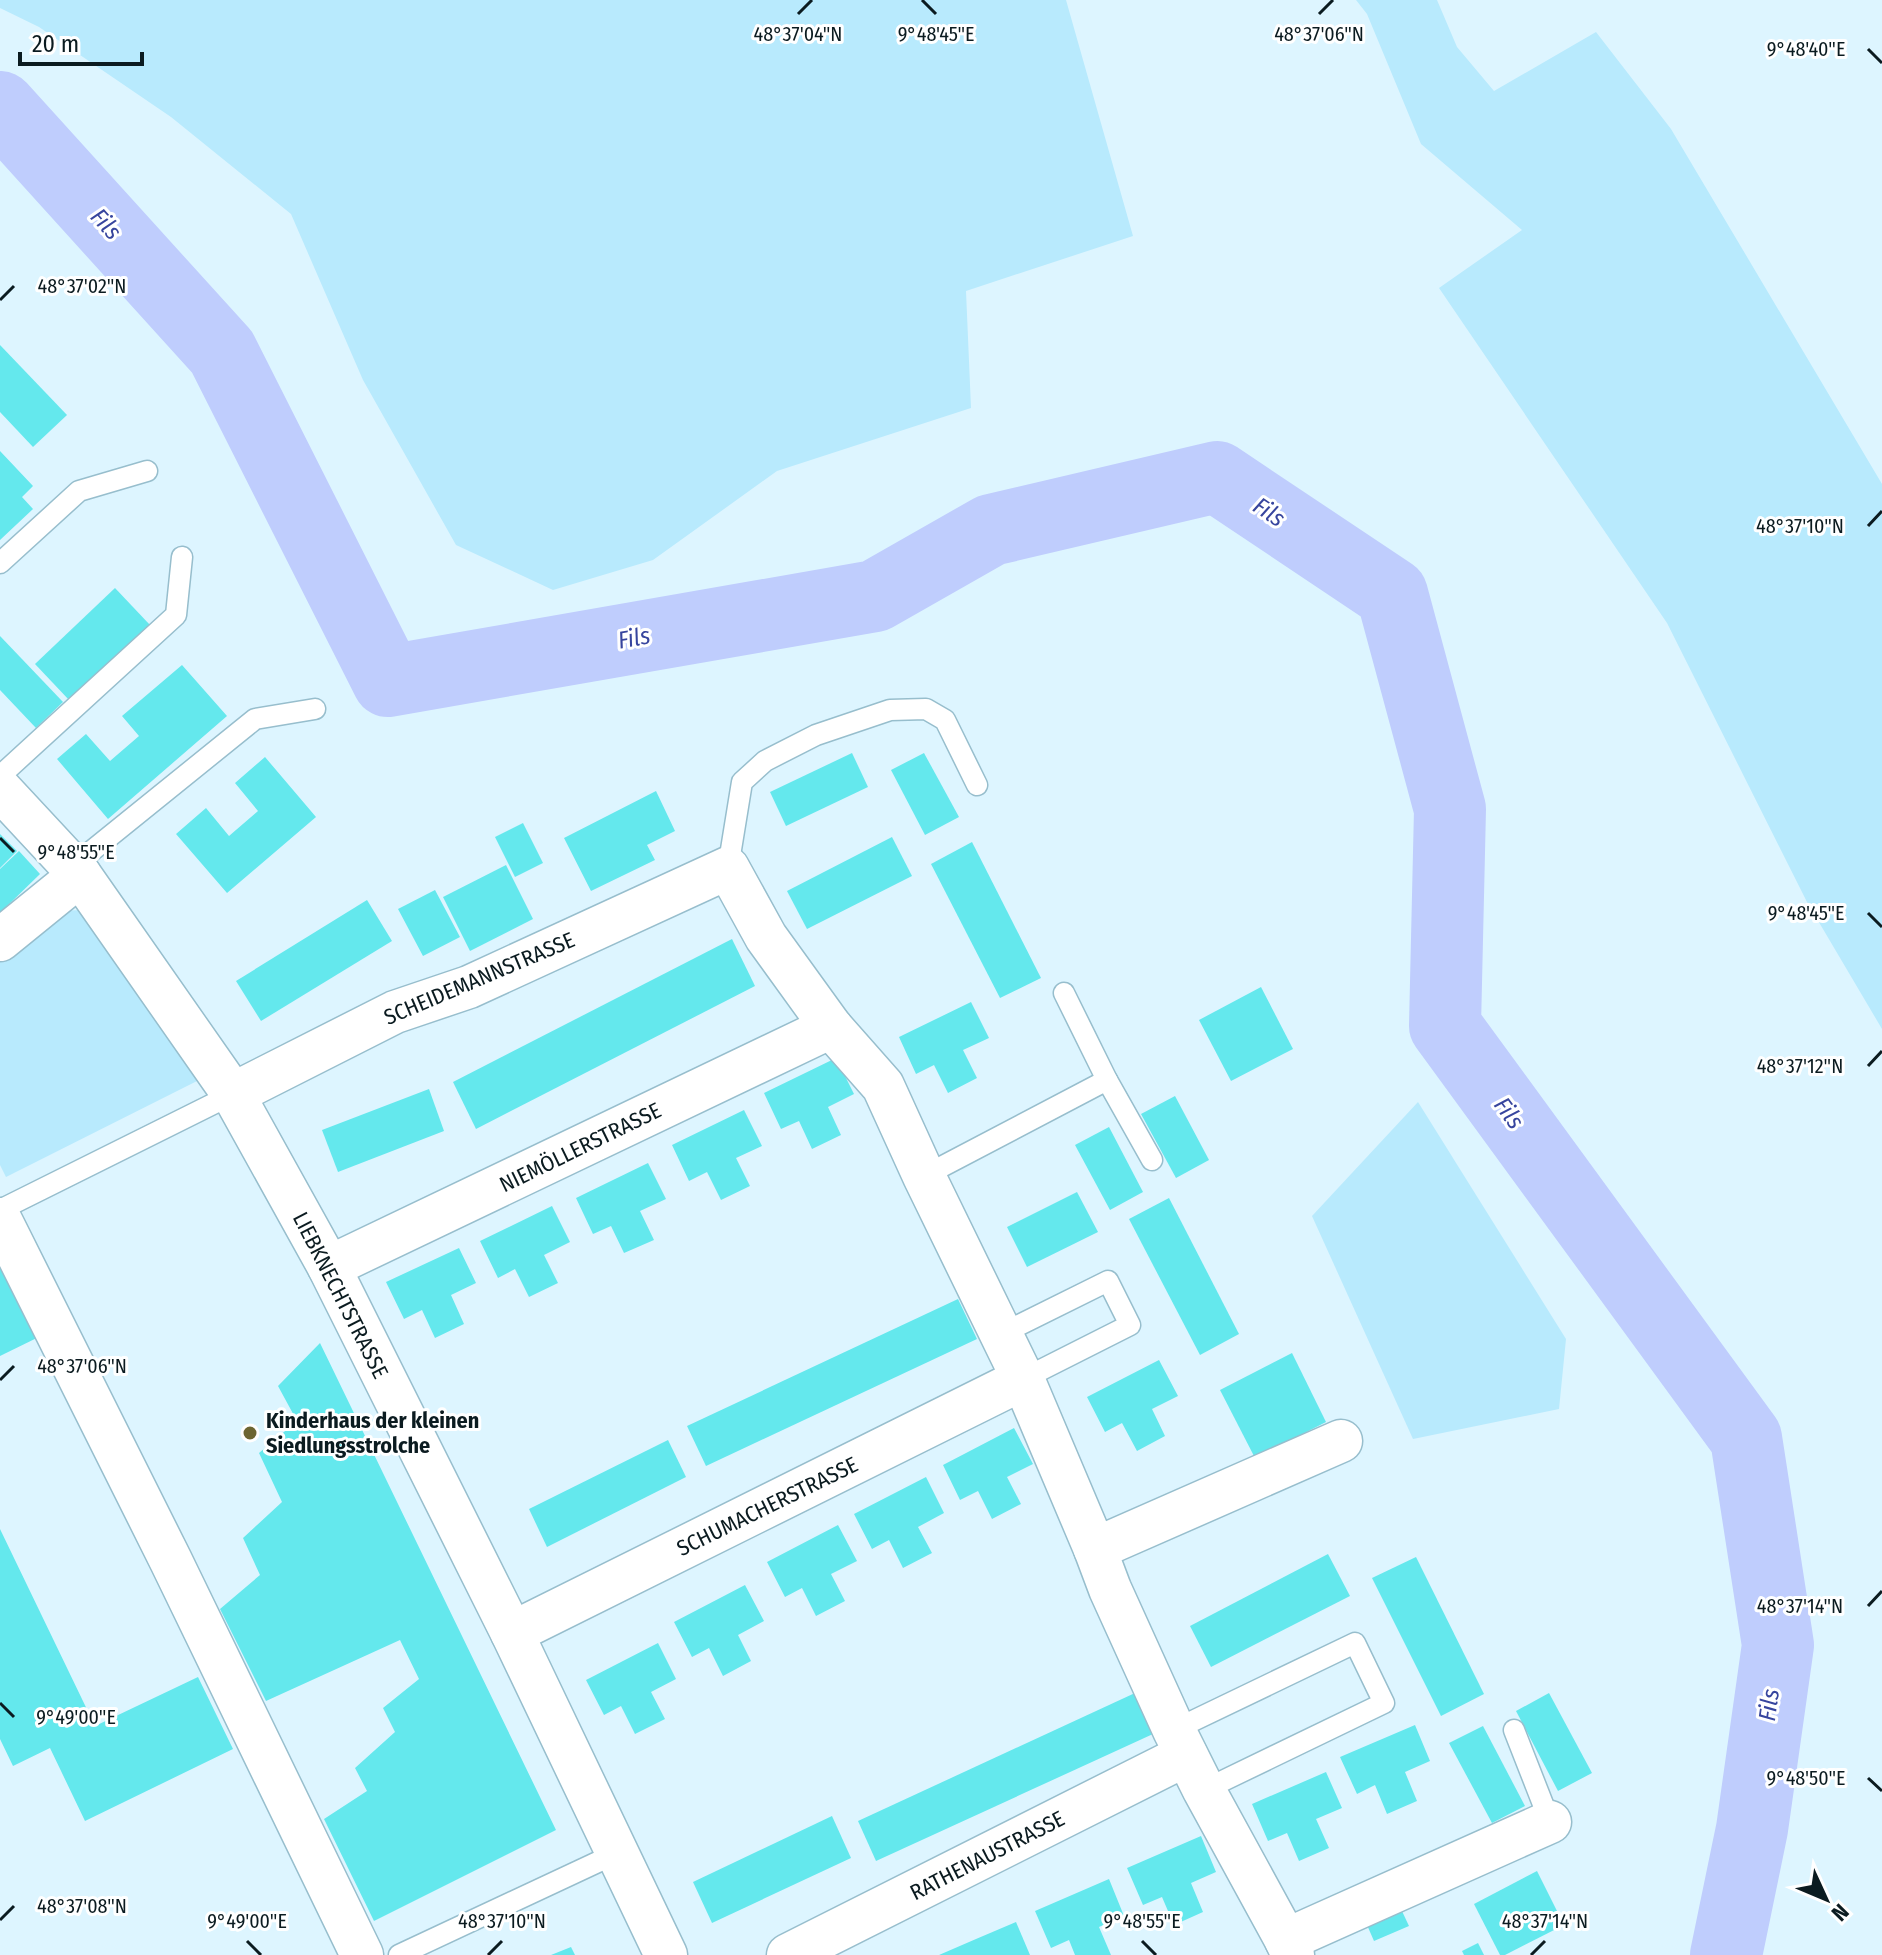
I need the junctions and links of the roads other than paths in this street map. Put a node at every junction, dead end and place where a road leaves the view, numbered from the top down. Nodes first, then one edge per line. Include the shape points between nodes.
1 (147, 471) dead end
2 (182, 557) dead end
3 (0, 563) edge
4 (315, 709) dead end
5 (0, 776) edge
6 (977, 785) dead end
7 (0, 789) edge
8 (728, 868) junction
9 (76, 871) junction
10 (0, 940) edge
11 (1064, 993) dead end
12 (831, 1027) junction
13 (1107, 1080) junction
14 (233, 1094) junction
15 (1152, 1160) dead end
16 (924, 1176) junction
17 (0, 1210) edge
18 (0, 1219) edge
19 (329, 1267) junction
20 (1001, 1334) junction
21 (1023, 1379) junction
22 (1341, 1441) dead end
23 (1095, 1549) junction
24 (512, 1633) junction
25 (1514, 1730) dead end
26 (1188, 1758) junction
27 (1550, 1822) joint
28 (617, 1853) junction
29 (1289, 1947) edge
30 (362, 1955) edge
31 (399, 1955) edge
32 (666, 1955) edge
33 (788, 1955) edge

1 - 3 lane via 79,491
2 - 5 lane via 176,615
4 - 9 lane via 255,719
6 - 8 lane via 945,720 926,709 890,710 816,735 765,761 742,782
7 - 9 street, LIEBKNECHTSTRASSE
8 - 12 street via 766,937
8 - 14 street, SCHEIDEMANNSTRASSE via 469,987 395,1012
9 - 10 street
9 - 14 street, LIEBKNECHTSTRASSE
11 - 13 lane
12 - 16 street via 883,1086
12 - 19 street, NIEMÖLLERSTRASSE
13 - 15 lane
13 - 16 lane
14 - 17 lane
14 - 19 street, LIEBKNECHTSTRASSE
16 - 20 street
18 - 30 street
19 - 24 street, LIEBKNECHTSTRASSE
20 - 21 street
20 - 21 lane via 1108,1281 1130,1325
21 - 23 street
21 - 24 street, SCHUMACHERSTRASSE
22 - 23 street
23 - 26 street
24 - 28 street, LIEBKNECHTSTRASSE
25 - 27 lane
26 - 26 lane via 1355,1643 1384,1703
26 - 29 street
26 - 33 street, RATHENAUSTRASSE
27 - 29 street
28 - 31 lane
28 - 32 street, LIEBKNECHTSTRASSE

